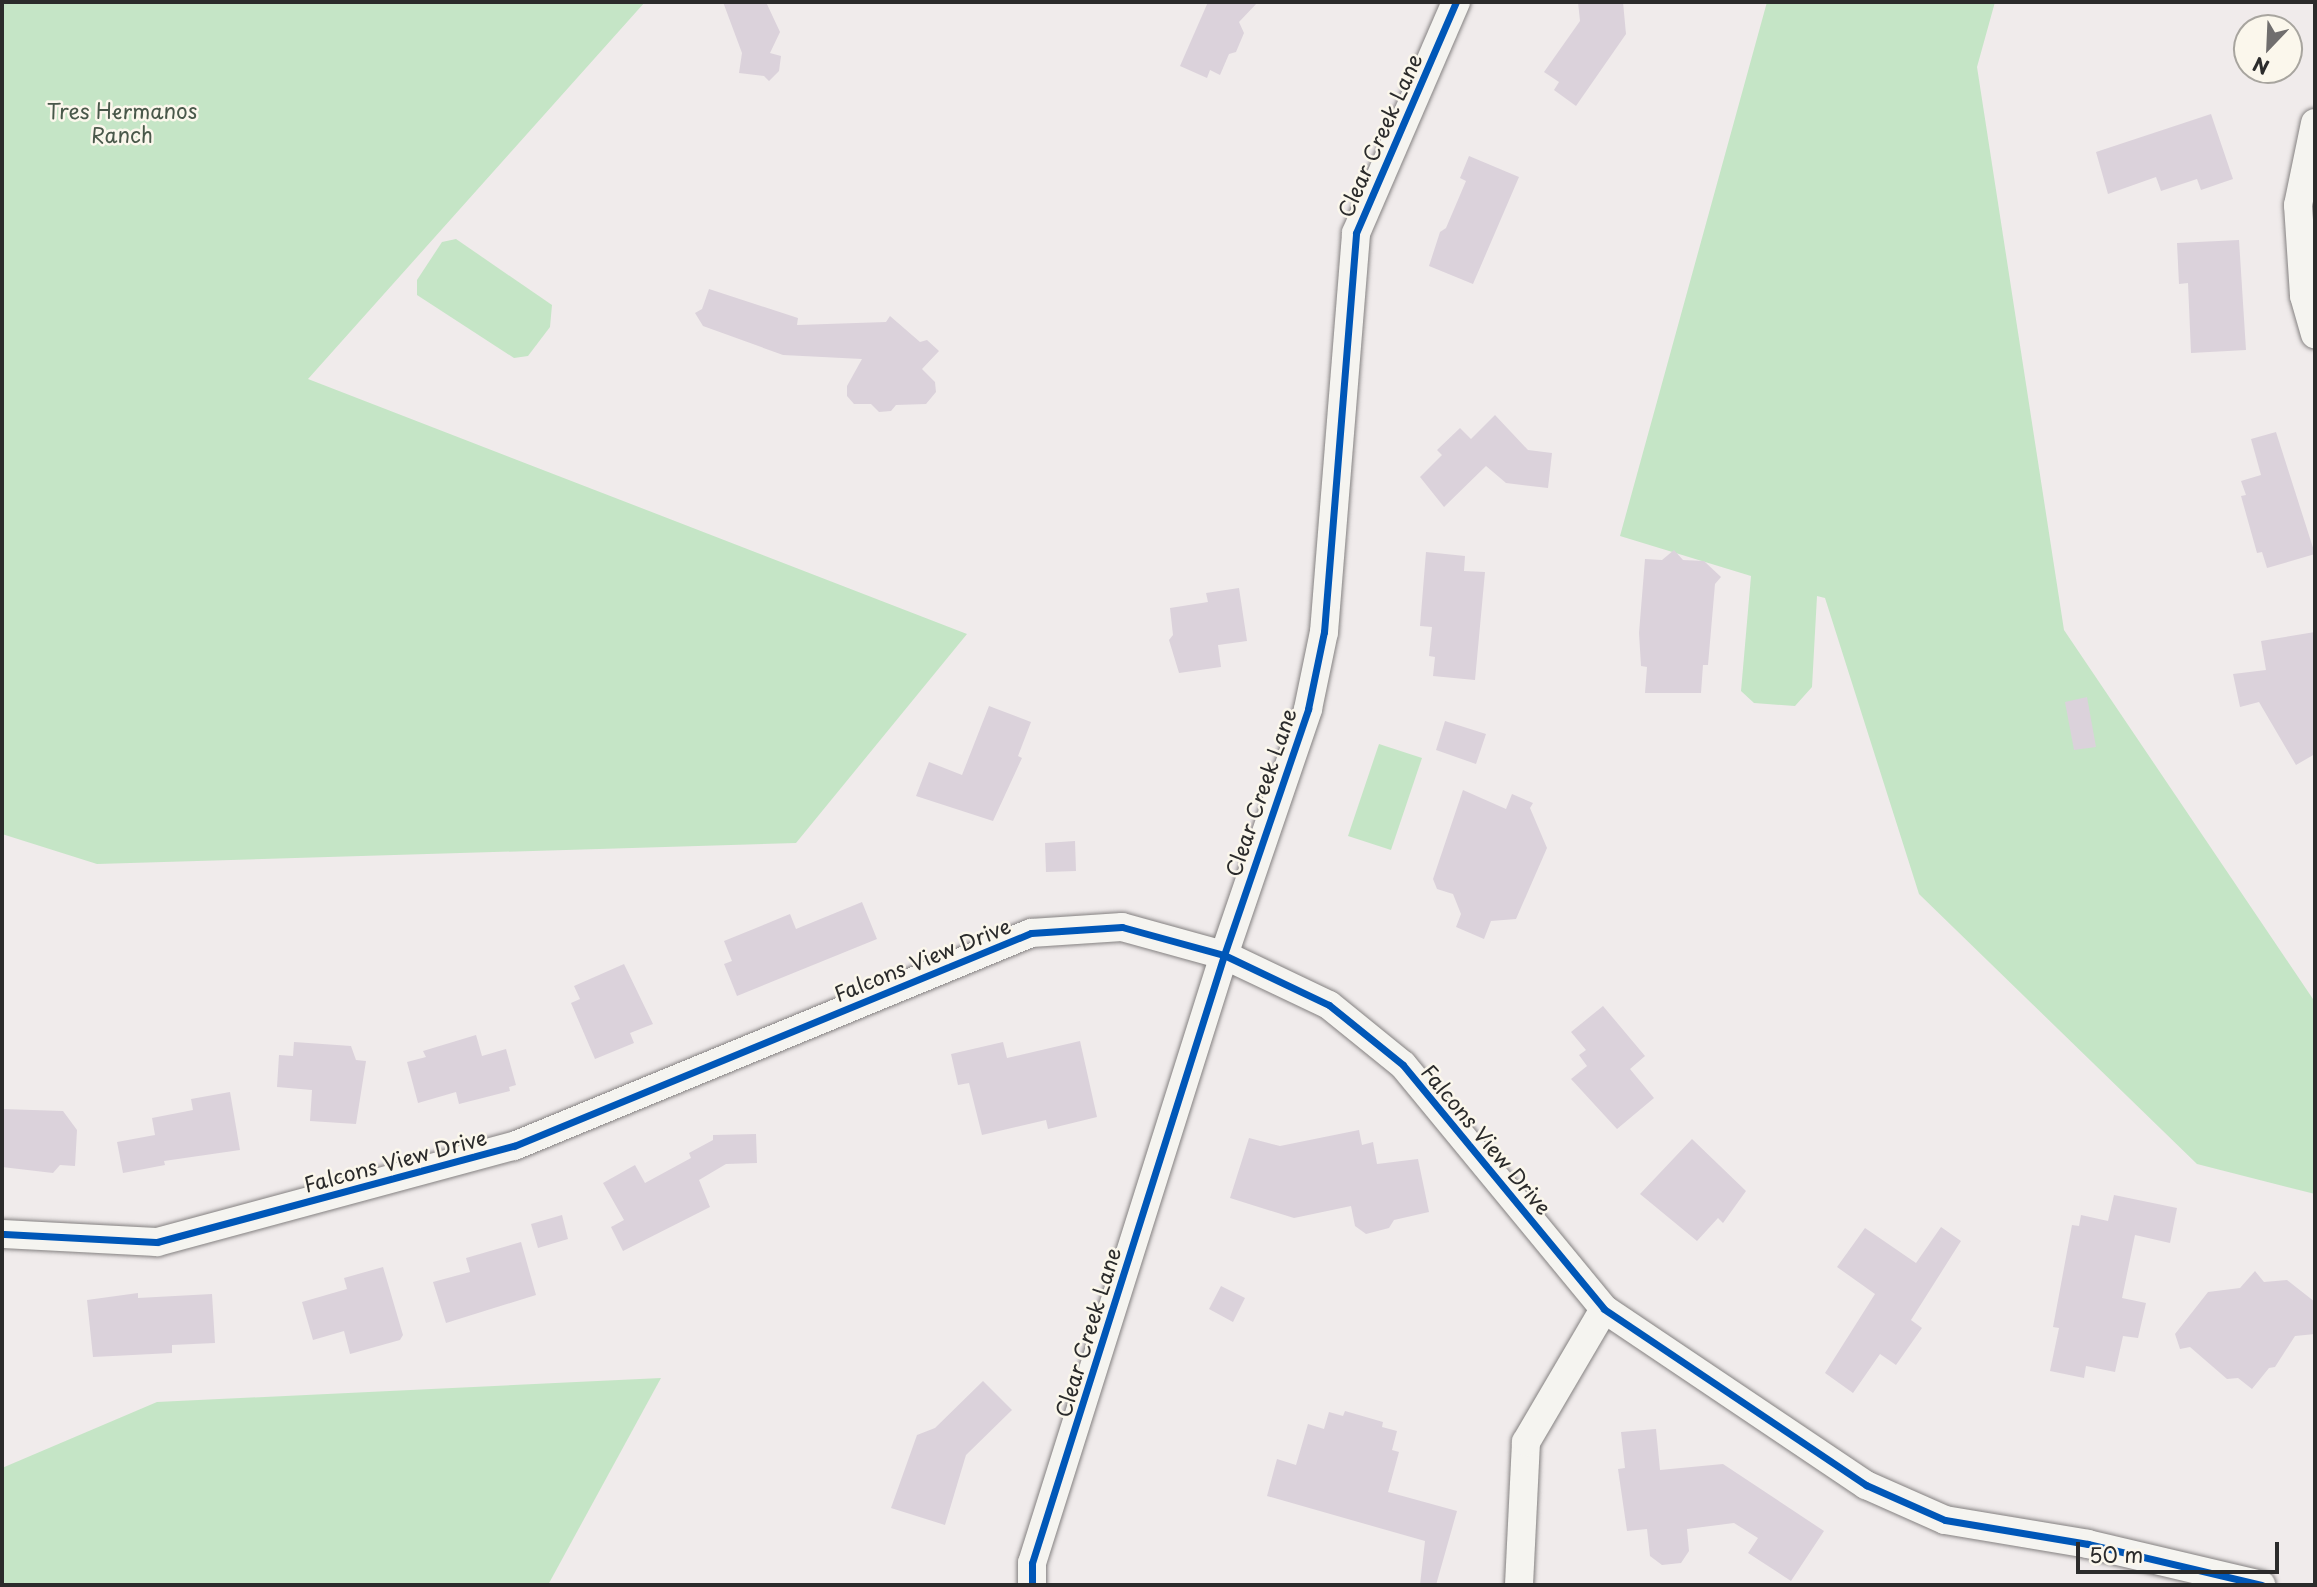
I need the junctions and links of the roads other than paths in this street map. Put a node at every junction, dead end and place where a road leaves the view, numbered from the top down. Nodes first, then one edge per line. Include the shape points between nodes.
1 (1457, 2) edge
2 (2315, 123) edge
3 (2315, 334) edge
4 (1224, 955) junction
5 (2, 1234) edge
6 (1604, 1309) junction
7 (1032, 1585) edge
8 (1519, 1585) edge
9 (2261, 1585) edge

1 - 4 street, Clear Creek Lane via 1356,233 1324,632 1308,709
2 - 3 street via 2298,205 2304,296
4 - 5 street, Falcons View Drive via 1122,926 1031,933 514,1146 157,1242
4 - 6 street, Falcons View Drive via 1329,1005 1403,1065
4 - 7 street, Clear Creek Lane via 1032,1563
6 - 8 street via 1526,1442
6 - 9 street, Falcons View Drive via 1866,1485 1945,1520 2088,1544

